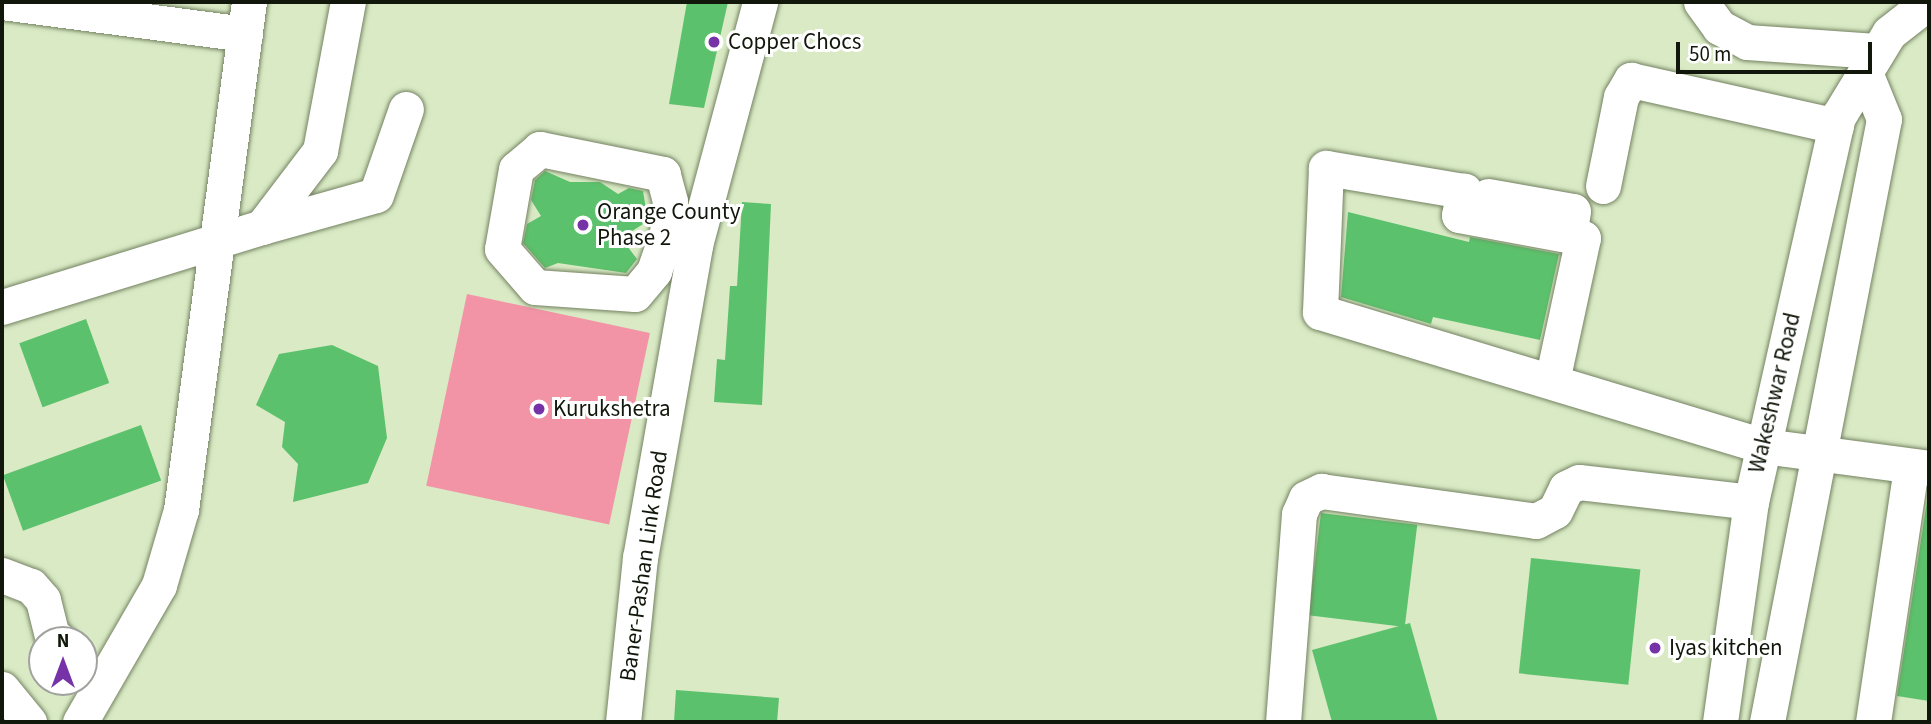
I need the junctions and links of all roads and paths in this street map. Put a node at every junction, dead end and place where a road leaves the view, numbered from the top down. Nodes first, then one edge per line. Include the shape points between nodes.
1 (2, 2) edge
2 (348, 2) edge
3 (761, 2) edge
4 (1701, 2) edge
5 (1921, 6) edge
6 (247, 18) edge
7 (1871, 63) junction
8 (406, 109) dead end
9 (1836, 126) junction
10 (1603, 186) dead end
11 (1480, 195) dead end
12 (262, 227) junction
13 (1569, 235) junction
14 (218, 239) junction
15 (681, 240) junction
16 (2, 307) edge
17 (1552, 381) junction
18 (1763, 446) junction
19 (1815, 456) junction
20 (1920, 468) edge
21 (1751, 502) junction
22 (2, 575) edge
23 (52, 626) edge
24 (98, 661) edge
25 (2, 689) edge
26 (87, 696) edge
27 (29, 722) edge
28 (80, 722) edge
29 (623, 722) edge
30 (1283, 722) edge
31 (1720, 722) edge
32 (1767, 722) edge
33 (1873, 722) edge

1 - 6 street
2 - 12 street via 320,151
3 - 15 street, Baner-Pashan Link Road
4 - 7 street via 1719,27 1746,41
5 - 7 street, Wakeshwar Road
6 - 14 street
7 - 9 street, Wakeshwar Road
7 - 19 street via 1884,120
8 - 12 street via 376,195
9 - 10 street via 1631,80 1621,97
9 - 18 street, Wakeshwar Road
11 - 13 street via 1573,211
12 - 14 street
13 - 17 street via 1583,238
13 - 17 street via 1459,215 1464,191 1326,168 1320,312
14 - 16 street
14 - 24 street via 181,510 159,585
15 - 15 street via 635,294 535,287 502,249 516,169 540,149 663,174
15 - 29 street, Baner-Pashan Link Road
17 - 18 street
18 - 19 street
18 - 21 street, Wakeshwar Road
19 - 20 street
19 - 32 street
20 - 33 street
21 - 30 street via 1580,482 1566,488 1555,511 1536,521 1321,491 1306,498 1299,514
21 - 31 street, Wakeshwar Road
22 - 23 street via 37,593
25 - 27 street
26 - 28 street

